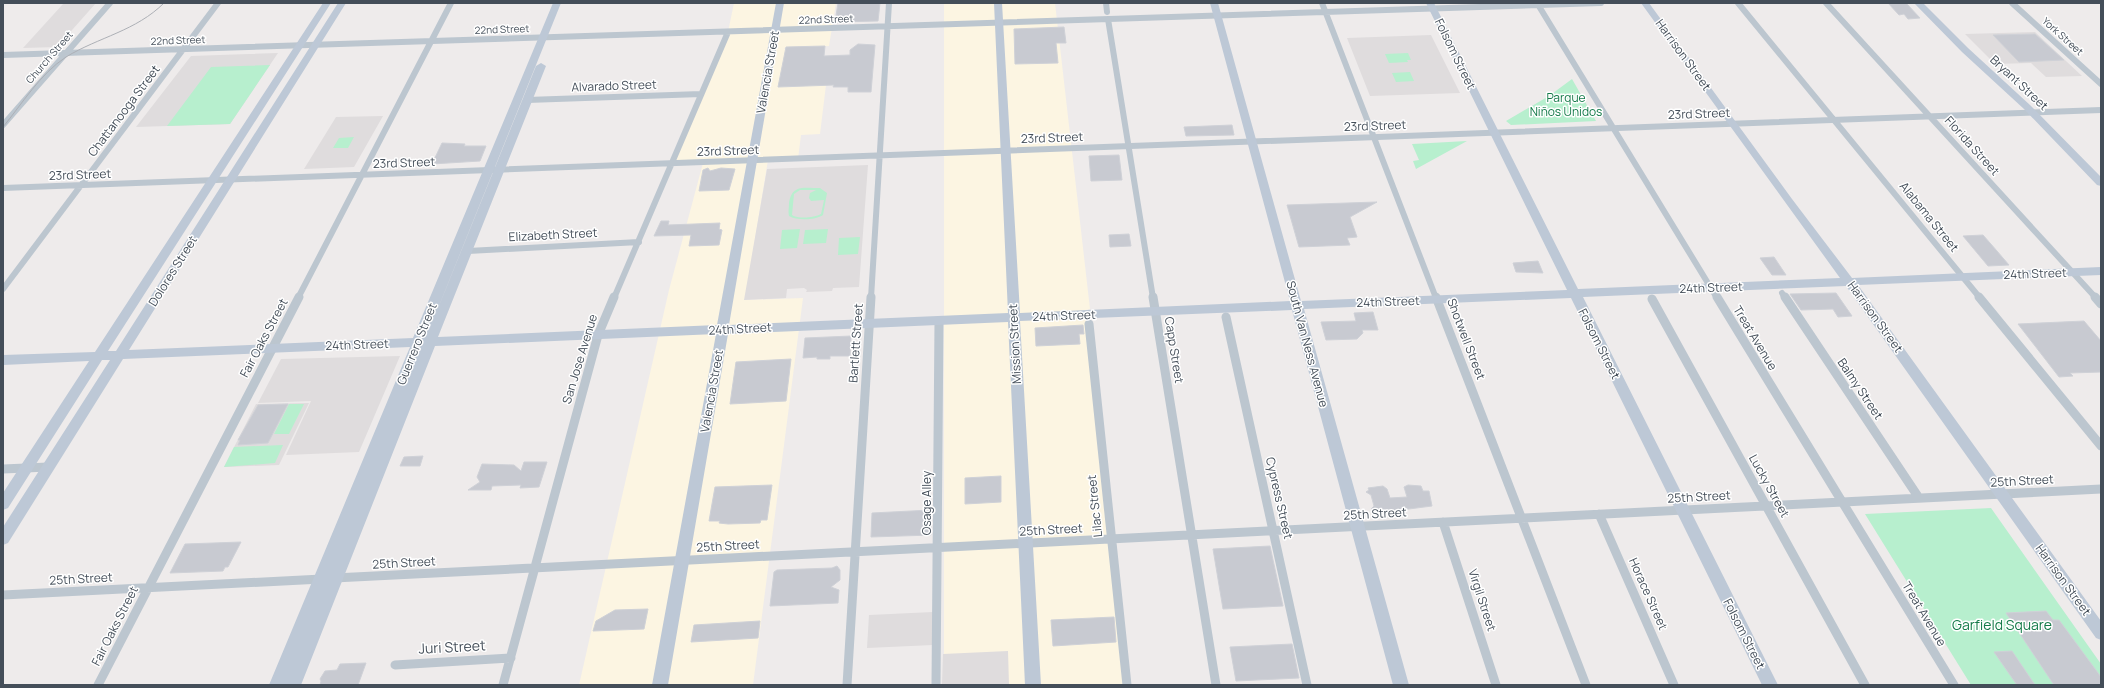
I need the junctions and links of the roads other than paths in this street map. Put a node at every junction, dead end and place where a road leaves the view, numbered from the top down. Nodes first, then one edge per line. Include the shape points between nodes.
1 (110, 3) edge
2 (218, 3) edge
3 (327, 3) edge
4 (342, 3) edge
5 (451, 3) edge
6 (557, 3) edge
7 (566, 3) edge
8 (780, 3) edge
9 (889, 3) edge
10 (998, 3) edge
11 (1106, 3) edge
12 (1214, 3) edge
13 (1322, 3) edge
14 (1601, 3) edge
15 (1645, 3) edge
16 (1738, 3) edge
17 (1826, 3) edge
18 (1918, 3) edge
19 (2012, 3) edge
20 (1538, 4) edge
21 (1431, 6) edge
22 (1325, 12) junction
23 (1217, 15) junction
24 (1108, 16) junction
25 (999, 23) junction
26 (887, 26) junction
27 (775, 30) junction
28 (728, 32) junction
29 (548, 38) junction
30 (431, 42) junction
31 (300, 46) junction
32 (315, 46) junction
33 (184, 50) junction
34 (66, 53) junction
35 (3, 55) edge
36 (2101, 84) edge
37 (701, 94) junction
38 (527, 100) junction
39 (2101, 110) edge
40 (2032, 113) junction
41 (1930, 116) junction
42 (1834, 120) junction
43 (1732, 124) junction
44 (3, 125) edge
45 (1614, 128) junction
46 (1494, 133) junction
47 (1373, 138) junction
48 (1252, 142) junction
49 (1129, 146) junction
50 (1005, 151) junction
51 (880, 156) junction
52 (752, 161) junction
53 (671, 164) junction
54 (494, 170) junction
55 (361, 175) junction
56 (230, 180) junction
57 (212, 181) junction
58 (2101, 183) edge
59 (82, 186) junction
60 (3, 188) edge
61 (639, 242) junction
62 (468, 251) junction
63 (2101, 271) edge
64 (2072, 273) junction
65 (1963, 277) junction
66 (1850, 282) junction
67 (1711, 288) junction
68 (3, 289) edge
69 (1782, 293) dead end
70 (1574, 294) junction
71 (1652, 299) dead end
72 (1437, 300) junction
73 (2101, 304) edge
74 (1297, 306) junction
75 (1156, 312) junction
76 (1226, 317) dead end
77 (1014, 318) junction
78 (939, 321) junction
79 (870, 323) junction
80 (1089, 324) dead end
81 (722, 330) junction
82 (598, 335) junction
83 (430, 342) junction
84 (417, 343) junction
85 (271, 349) junction
86 (99, 356) junction
87 (119, 356) junction
88 (3, 360) edge
89 (2101, 446) edge
90 (48, 467) junction
91 (26, 468) junction
92 (3, 469) edge
93 (2101, 489) edge
94 (2001, 494) junction
95 (1919, 498) junction
96 (1842, 502) junction
97 (3, 504) edge
98 (1766, 506) junction
99 (1682, 510) junction
100 (1599, 514) junction
101 (1521, 518) junction
102 (1443, 522) junction
103 (1358, 527) junction
104 (1274, 531) junction
105 (1192, 535) junction
106 (3, 539) edge
107 (1112, 539) junction
108 (1025, 543) junction
109 (938, 548) junction
110 (856, 552) junction
111 (682, 560) junction
112 (535, 568) junction
113 (336, 578) junction
114 (321, 579) junction
115 (148, 587) junction
116 (3, 595) edge
117 (2101, 633) edge
118 (511, 658) junction
119 (395, 664) dead end
120 (98, 685) edge
121 (277, 685) edge
122 (293, 685) edge
123 (503, 685) edge
124 (660, 685) edge
125 (847, 685) edge
126 (936, 685) edge
127 (1033, 685) edge
128 (1128, 685) edge
129 (1216, 685) edge
130 (1307, 685) edge
131 (1401, 685) edge
132 (1496, 685) edge
133 (1586, 685) edge
134 (1674, 685) edge
135 (1770, 685) edge
136 (1865, 685) edge
137 (1954, 685) edge

1 - 34 street, Church Street
2 - 33 street, Chattanooga Street
3 - 31 main road, Dolores Street
4 - 32 main road, Dolores Street
5 - 30 street, Fair Oaks Street
6 - 29 main road, Guerrero Street
7 - 29 main road, Guerrero Street
8 - 27 main road, Valencia Street
9 - 26 street, Bartlett Street
10 - 25 main road, Mission Street
11 - 24 street, Capp Street
12 - 23 main road, South Van Ness Avenue
13 - 22 street, Shotwell Street
14 - 20 street, 22nd Street
15 - 43 main road, Harrison Street
16 - 42 street, Alabama Street
17 - 41 street, Florida Street
18 - 40 main road, Bryant Street
19 - 36 street, York Street
20 - 21 street, 22nd Street
20 - 45 street, Treat Avenue
21 - 22 street, 22nd Street
21 - 46 main road, Folsom Street
22 - 23 street, 22nd Street
22 - 47 street, Shotwell Street
23 - 24 street, 22nd Street
23 - 48 main road, South Van Ness Avenue
24 - 25 street, 22nd Street
24 - 49 street, Capp Street
25 - 26 street, 22nd Street
25 - 50 main road, Mission Street
26 - 27 street, 22nd Street
26 - 51 street, Bartlett Street
27 - 28 street, 22nd Street
27 - 52 main road, Valencia Street
28 - 29 street, 22nd Street
28 - 37 street, San Jose Avenue
29 - 30 street, 22nd Street
29 - 38 main road, Guerrero Street
29 - 54 main road, Guerrero Street
30 - 32 street, 22nd Street
30 - 55 street, Fair Oaks Street
31 - 32 street, 22nd Street
31 - 33 street, 22nd Street
31 - 57 main road, Dolores Street
32 - 56 main road, Dolores Street
33 - 34 street, 22nd Street
33 - 59 street, Chattanooga Street
34 - 35 street, 22nd Street
34 - 44 street, Church Street
37 - 38 street, Alvarado Street
37 - 53 street, San Jose Avenue
38 - 54 main road, Guerrero Street
39 - 40 street, 23rd Street
40 - 41 street, 23rd Street
40 - 58 main road, Bryant Street
41 - 42 street, 23rd Street
41 - 64 street, Florida Street
42 - 43 street, 23rd Street
42 - 65 street, Alabama Street
43 - 45 street, 23rd Street
43 - 66 main road, Harrison Street
45 - 46 street, 23rd Street
45 - 67 street, Treat Avenue
46 - 47 street, 23rd Street
46 - 70 main road, Folsom Street
47 - 48 street, 23rd Street
47 - 72 street, Shotwell Street
48 - 49 street, 23rd Street
48 - 74 main road, South Van Ness Avenue
49 - 50 street, 23rd Street
49 - 75 street, Capp Street
50 - 51 street, 23rd Street
50 - 77 main road, Mission Street
51 - 52 street, 23rd Street
51 - 79 street, Bartlett Street
52 - 53 street, 23rd Street
52 - 81 main road, Valencia Street
53 - 54 street, 23rd Street
53 - 61 street, San Jose Avenue
54 - 55 street, 23rd Street
54 - 62 main road, Guerrero Street
54 - 84 main road, Guerrero Street
55 - 56 street, 23rd Street
55 - 85 street, Fair Oaks Street
56 - 57 street, 23rd Street
56 - 87 main road, Dolores Street
57 - 59 street, 23rd Street
57 - 86 main road, Dolores Street
59 - 60 street, 23rd Street
59 - 68 street, Chattanooga Street
61 - 62 street, Elizabeth Street
61 - 82 street, San Jose Avenue
62 - 83 main road, Guerrero Street
63 - 64 main road, 24th Street
64 - 65 main road, 24th Street
64 - 73 street, Florida Street
65 - 66 main road, 24th Street
65 - 89 street, Alabama Street
66 - 67 main road, 24th Street
66 - 94 main road, Harrison Street
67 - 70 main road, 24th Street
67 - 96 street, Treat Avenue
69 - 95 street, Balmy Street
70 - 72 main road, 24th Street
70 - 99 main road, Folsom Street
71 - 98 street, Lucky Street
72 - 74 main road, 24th Street
72 - 101 street, Shotwell Street
74 - 75 main road, 24th Street
74 - 103 main road, South Van Ness Avenue
75 - 77 main road, 24th Street
75 - 105 street, Capp Street
76 - 104 street, Cypress Street
77 - 78 main road, 24th Street
77 - 108 main road, Mission Street
78 - 79 main road, 24th Street
78 - 109 street, Osage Alley
79 - 81 main road, 24th Street
79 - 110 street, Bartlett Street
80 - 107 street, Lilac Street
81 - 82 main road, 24th Street
81 - 111 main road, Valencia Street
82 - 83 main road, 24th Street
82 - 112 street, San Jose Avenue
83 - 84 main road, 24th Street
83 - 113 main road, Guerrero Street
84 - 85 main road, 24th Street
84 - 114 main road, Guerrero Street
85 - 87 main road, 24th Street
85 - 115 street, Fair Oaks Street
86 - 87 main road, 24th Street
86 - 88 main road, 24th Street
86 - 91 main road, Dolores Street
87 - 90 main road, Dolores Street
90 - 91 street
90 - 106 main road, Dolores Street
91 - 92 street
91 - 97 main road, Dolores Street
93 - 94 street, 25th Street
94 - 95 street, 25th Street
94 - 117 main road, Harrison Street
95 - 96 street, 25th Street
96 - 98 street, 25th Street
96 - 137 street, Treat Avenue
98 - 99 street, 25th Street
98 - 136 street, Lucky Street
99 - 100 street, 25th Street
99 - 135 main road, Folsom Street
100 - 101 street, 25th Street
100 - 134 street, Horace Street
101 - 102 street, 25th Street
101 - 133 street, Shotwell Street
102 - 103 street, 25th Street
102 - 132 street, Virgil Street
103 - 104 street, 25th Street
103 - 131 main road, South Van Ness Avenue
104 - 105 street, 25th Street
104 - 130 street, Cypress Street
105 - 107 street, 25th Street
105 - 129 street, Capp Street
107 - 108 street, 25th Street
107 - 128 street, Lilac Street
108 - 109 street, 25th Street
108 - 127 main road, Mission Street
109 - 110 street, 25th Street
109 - 126 street, Osage Alley
110 - 111 street, 25th Street
110 - 125 street, Bartlett Street
111 - 112 street, 25th Street
111 - 124 main road, Valencia Street
112 - 113 street, 25th Street
112 - 118 street, San Jose Avenue
113 - 114 street, 25th Street
113 - 122 main road, Guerrero Street
114 - 115 street, 25th Street
114 - 121 main road, Guerrero Street
115 - 116 street, 25th Street
115 - 120 street, Fair Oaks Street
118 - 119 street, Juri Street
118 - 123 street, San Jose Avenue

